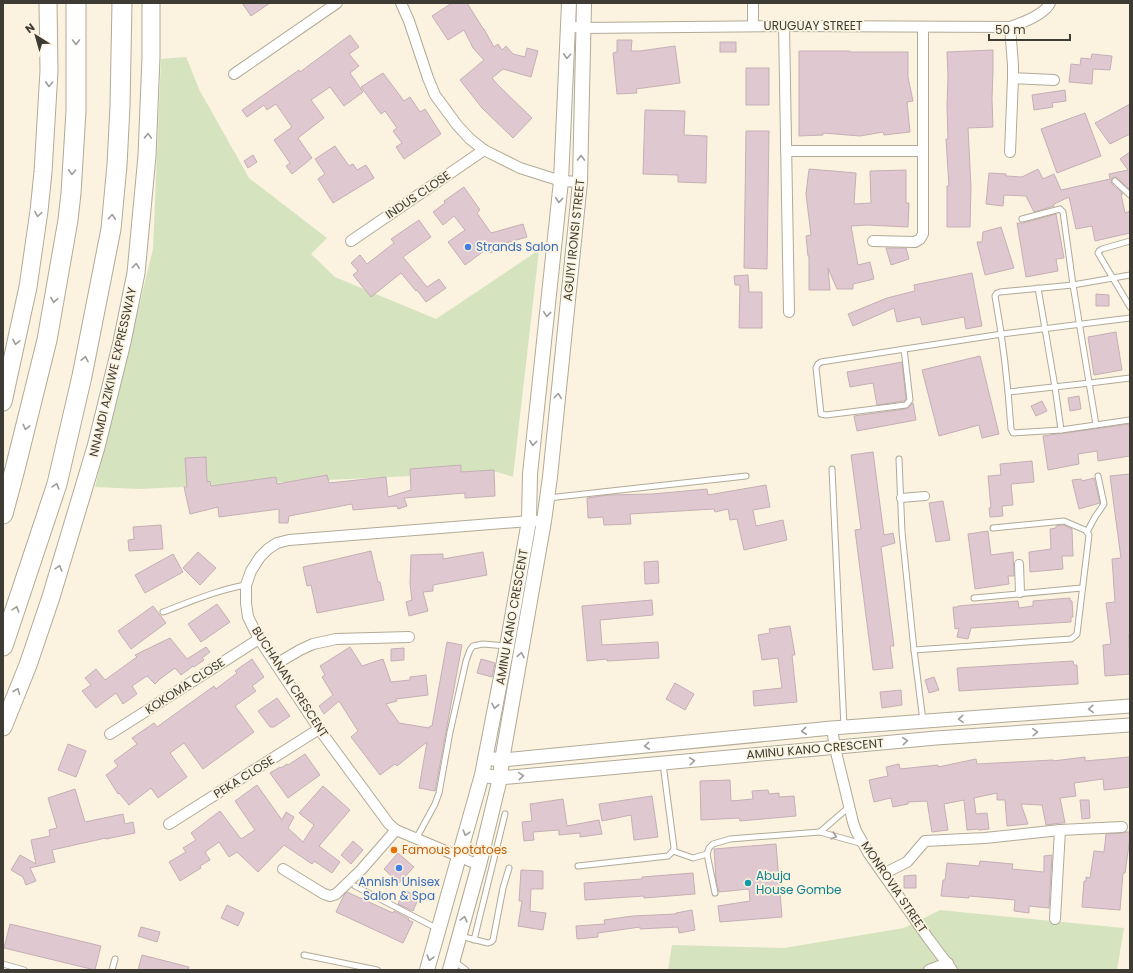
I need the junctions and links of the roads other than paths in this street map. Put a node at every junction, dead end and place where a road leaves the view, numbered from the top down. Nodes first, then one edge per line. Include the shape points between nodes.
1 (48, 3) edge
2 (76, 3) edge
3 (122, 3) edge
4 (151, 3) edge
5 (337, 3) edge
6 (401, 3) edge
7 (569, 3) edge
8 (584, 3) edge
9 (753, 3) edge
10 (1050, 3) edge
11 (568, 26) junction
12 (753, 26) junction
13 (784, 26) junction
14 (923, 27) junction
15 (583, 28) junction
16 (1010, 28) junction
17 (234, 74) dead end
18 (1014, 78) junction
19 (1054, 80) dead end
20 (484, 150) junction
21 (786, 151) junction
22 (923, 151) junction
23 (1010, 152) dead end
24 (561, 181) junction
25 (1114, 181) dead end
26 (580, 182) junction
27 (1130, 195) edge
28 (1022, 219) dead end
29 (351, 241) dead end
30 (873, 241) dead end
31 (1130, 241) edge
32 (1130, 275) edge
33 (1113, 278) junction
34 (1072, 285) junction
35 (1038, 288) junction
36 (1130, 307) edge
37 (789, 312) dead end
38 (1130, 318) edge
39 (1080, 324) junction
40 (1044, 328) junction
41 (1002, 334) junction
42 (904, 349) junction
43 (1130, 378) edge
44 (1090, 383) junction
45 (1055, 387) junction
46 (1008, 392) junction
47 (3, 402) edge
48 (1130, 420) edge
49 (1096, 424) junction
50 (1061, 430) junction
51 (900, 459) dead end
52 (832, 469) dead end
53 (530, 474) joint
54 (746, 476) dead end
55 (1098, 476) dead end
56 (550, 477) joint
57 (925, 496) dead end
58 (547, 498) junction
59 (901, 498) junction
60 (3, 514) edge
61 (529, 521) junction
62 (544, 521) junction
63 (993, 528) dead end
64 (1087, 532) junction
65 (1019, 564) dead end
66 (246, 585) junction
67 (1082, 588) junction
68 (1020, 593) junction
69 (974, 598) dead end
70 (163, 612) dead end
71 (409, 637) dead end
72 (259, 639) junction
73 (3, 646) edge
74 (507, 646) junction
75 (914, 650) junction
76 (276, 664) junction
77 (1130, 706) edge
78 (924, 722) junction
79 (1130, 725) edge
80 (3, 727) edge
81 (838, 728) junction
82 (319, 729) junction
83 (110, 734) dead end
84 (835, 748) junction
85 (485, 758) junction
86 (502, 760) junction
87 (663, 763) junction
88 (482, 775) junction
89 (500, 778) junction
90 (849, 807) junction
91 (505, 814) dead end
92 (169, 824) dead end
93 (1122, 827) dead end
94 (396, 830) junction
95 (1060, 830) junction
96 (820, 832) junction
97 (416, 839) junction
98 (864, 845) junction
99 (673, 851) junction
100 (708, 854) junction
101 (459, 858) junction
102 (479, 865) junction
103 (578, 866) dead end
104 (509, 868) dead end
105 (283, 869) dead end
106 (883, 874) junction
107 (481, 882) junction
108 (355, 886) dead end
109 (714, 893) dead end
110 (1056, 920) dead end
111 (438, 929) junction
112 (459, 936) junction
113 (474, 940) junction
114 (304, 955) dead end
115 (115, 959) dead end
116 (3, 964) edge
117 (451, 965) edge
118 (950, 966) edge
119 (24, 970) edge
120 (112, 970) edge
121 (377, 970) edge
122 (427, 970) edge
123 (466, 970) edge
124 (929, 970) edge

1 -> 47 highway via 49,71 39,211 28,288
2 -> 60 highway via 76,111 68,220 47,340
73 -> 3 highway via 57,484 111,229 120,106
80 -> 4 highway, NNAMDI AZIKIWE EXPRESSWAY via 51,597 96,447 122,342 136,273 147,156
5 - 17 street
6 - 20 street via 435,95 457,125
7 - 11 main road, AGUIYI IRONSI STREET
8 - 15 main road, AGUIYI IRONSI STREET
9 - 12 street
10 - 16 street, URUGUAY STREET via 1030,20
11 - 15 street, URUGUAY STREET
11 -> 24 main road, AGUIYI IRONSI STREET
12 - 13 street, URUGUAY STREET
12 - 15 street, URUGUAY STREET
13 - 14 street, URUGUAY STREET
13 - 21 street
14 - 16 street, URUGUAY STREET
14 - 22 street
26 -> 15 main road, AGUIYI IRONSI STREET
16 - 18 street
18 - 19 street
18 - 23 street
20 - 24 street via 520,168
20 - 29 street, INDUS CLOSE
21 - 22 street
21 - 37 street
22 - 30 street via 920,239 915,242
24 - 26 street
24 -> 53 main road, AGUIYI IRONSI STREET
25 - 27 lane
56 -> 26 main road, AGUIYI IRONSI STREET
28 - 34 lane via 1060,209 1062,211
31 - 33 lane via 1102,249 1098,253
32 - 33 lane
33 - 34 lane
33 - 36 lane
34 - 35 lane
34 - 39 lane
35 - 40 lane
35 - 41 lane via 1000,292 995,295
38 - 39 lane
39 - 40 lane
39 - 44 lane
40 - 41 lane
40 - 45 lane
41 - 42 lane
41 - 46 lane
42 - 42 lane via 818,364 816,368 821,414 908,404 910,400
43 - 44 lane
44 - 45 lane
44 - 49 lane
45 - 46 lane
45 - 50 lane
46 - 50 lane via 1013,434
48 - 49 lane
49 - 50 lane
51 - 59 lane
52 - 81 lane
53 - 61 main road, AMINU KANO CRESCENT
54 - 58 lane
55 - 64 lane via 1104,504
56 - 58 main road, AMINU KANO CRESCENT
57 - 59 street
58 - 62 main road, AMINU KANO CRESCENT
59 - 75 lane
61 - 62 street, BUCHANAN CRESCENT
61 - 66 street, BUCHANAN CRESCENT via 289,540 277,543 260,557
61 - 74 main road, AMINU KANO CRESCENT
86 -> 62 main road, AMINU KANO CRESCENT
63 - 64 lane via 1064,521
64 - 67 lane via 1089,535
65 - 68 street
66 - 70 lane via 216,592
66 - 72 street, BUCHANAN CRESCENT via 248,617
67 - 68 lane
67 - 75 lane via 1077,634 1070,639
68 - 69 lane
71 - 76 street via 336,639 313,644
72 - 76 street, BUCHANAN CRESCENT
72 - 83 street, KOKOMA CLOSE
74 -> 85 main road, AMINU KANO CRESCENT
74 - 97 lane via 483,644 470,650 450,732 439,794
75 - 78 lane
76 - 82 street, BUCHANAN CRESCENT
77 -> 78 street, AMINU KANO CRESCENT
78 - 81 street, AMINU KANO CRESCENT
84 -> 79 street, AMINU KANO CRESCENT via 936,738
81 - 84 street, MONROVIA STREET
81 -> 86 street, AMINU KANO CRESCENT
82 - 92 street, PEKA CLOSE
82 - 94 street, BUCHANAN CRESCENT
87 -> 84 street, AMINU KANO CRESCENT
84 - 90 street, MONROVIA STREET
85 - 86 street, AMINU KANO CRESCENT
85 - 88 main road, AMINU KANO CRESCENT
86 - 89 main road, AMINU KANO CRESCENT
89 -> 87 street, AMINU KANO CRESCENT
87 - 99 lane
88 - 89 street, AMINU KANO CRESCENT
88 -> 101 main road, AMINU KANO CRESCENT
89 - 102 main road, AMINU KANO CRESCENT
90 - 96 lane
90 - 98 street, MONROVIA STREET
91 - 107 lane
93 - 95 street
94 - 97 street, BUCHANAN CRESCENT
94 - 105 street via 336,894 324,894
95 - 106 street via 925,841 907,862
95 - 110 street
96 -> 98 lane
96 - 100 lane via 730,839 714,844 709,848
97 - 101 street, BUCHANAN CRESCENT
98 - 106 street, MONROVIA STREET
99 - 100 lane via 693,858
99 - 103 lane via 668,856
100 - 109 lane
101 - 102 street, BUCHANAN CRESCENT
101 - 111 main road, AMINU KANO CRESCENT
102 - 107 main road, AMINU KANO CRESCENT
104 - 113 lane via 493,940 488,943
106 - 118 street, MONROVIA STREET
112 -> 107 main road, AMINU KANO CRESCENT
107 - 113 lane
108 - 111 lane
111 -> 122 main road, AMINU KANO CRESCENT
112 - 113 lane
112 - 117 main road, AMINU KANO CRESCENT
114 - 121 lane
115 - 120 lane
116 - 119 lane
117 - 123 lane
118 - 124 street

